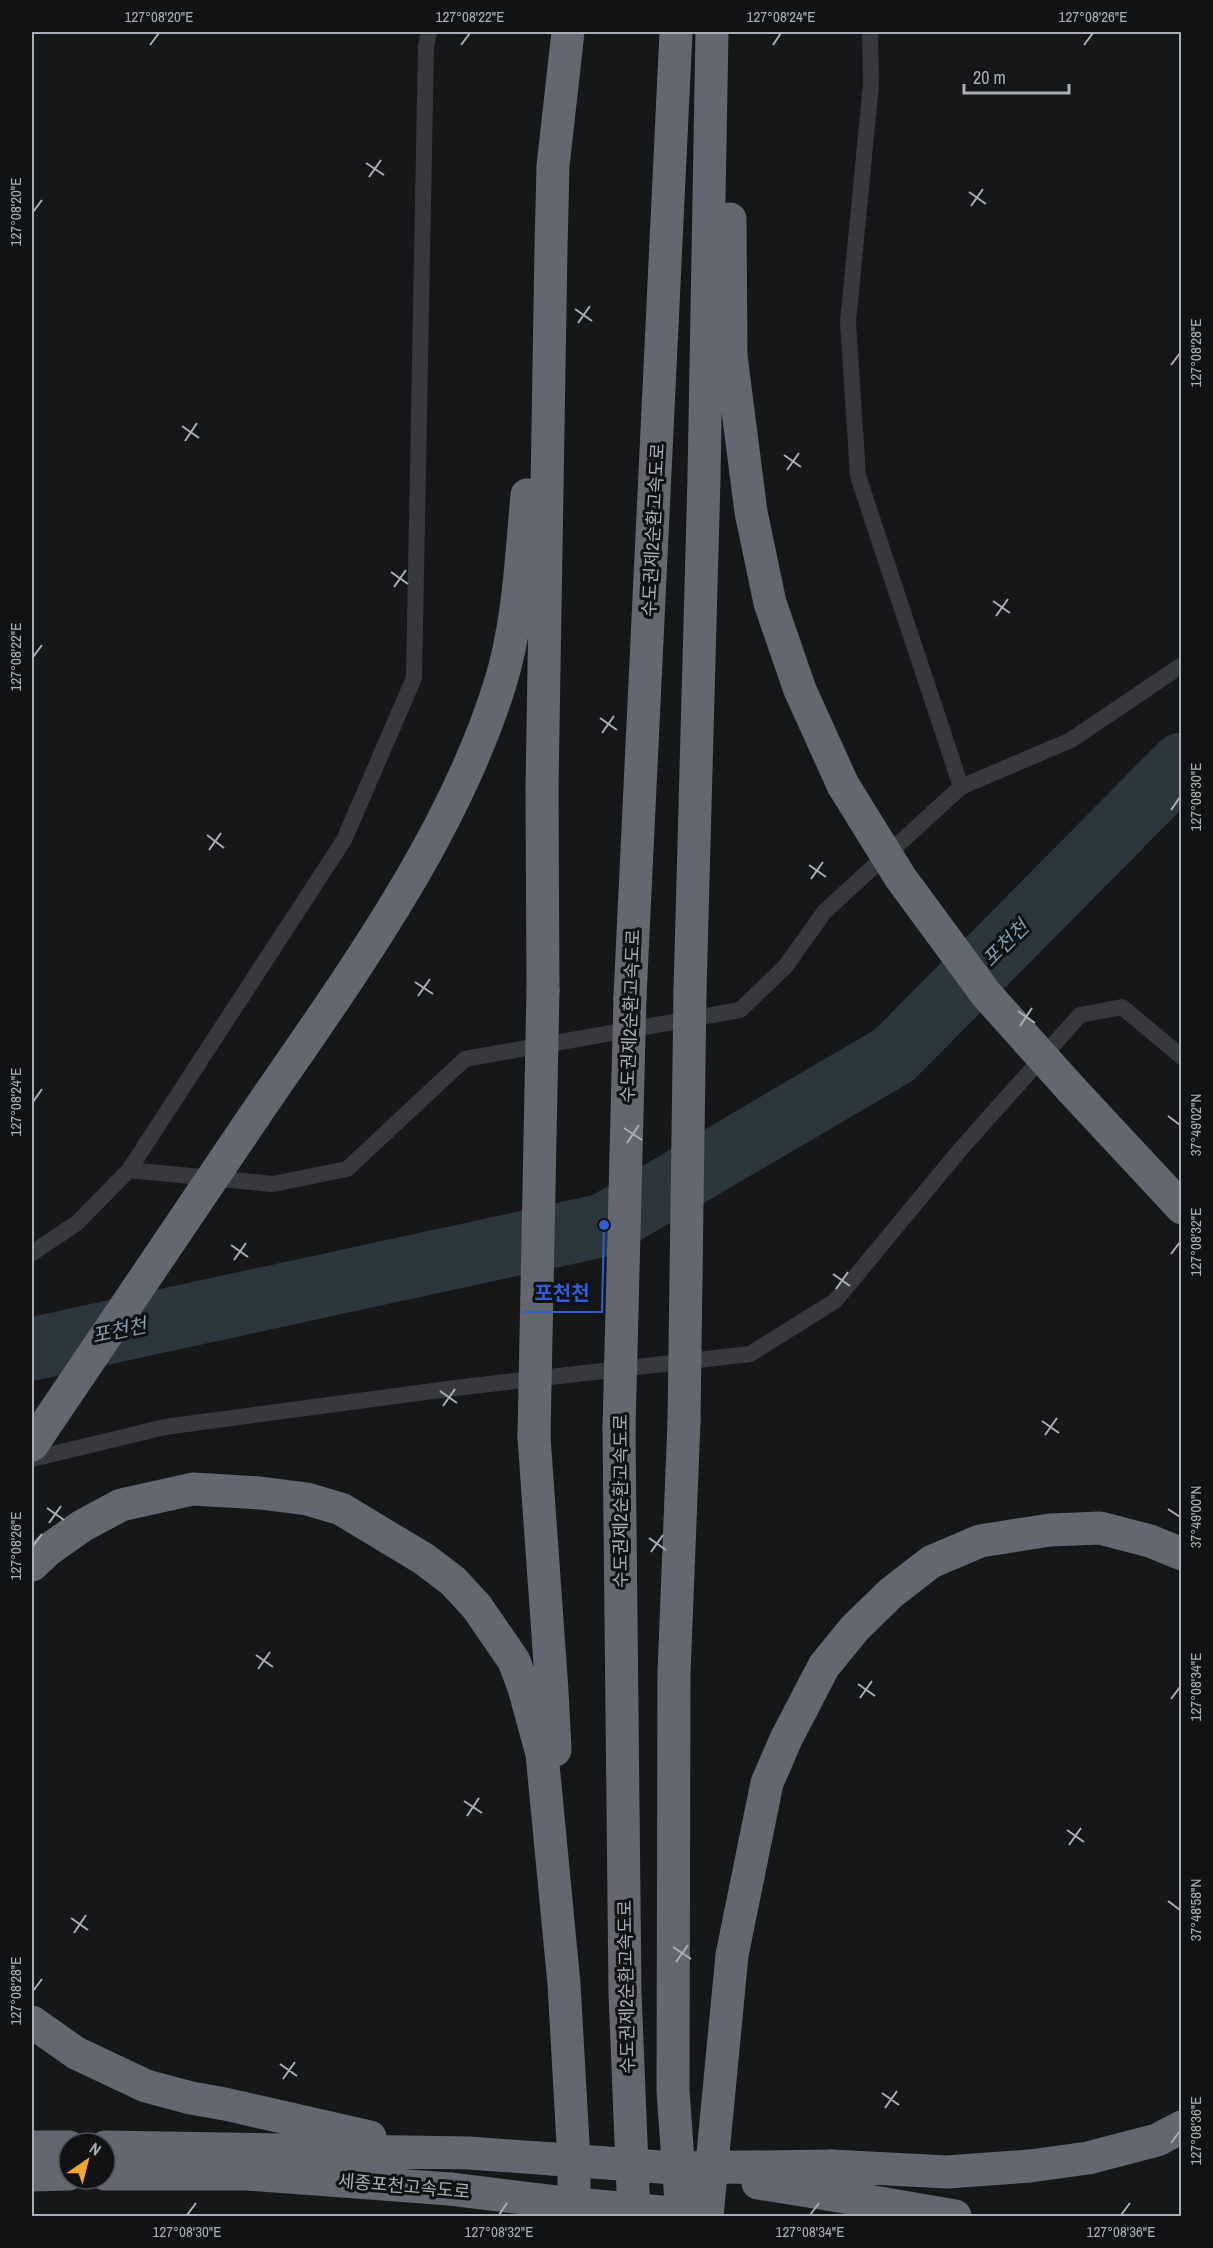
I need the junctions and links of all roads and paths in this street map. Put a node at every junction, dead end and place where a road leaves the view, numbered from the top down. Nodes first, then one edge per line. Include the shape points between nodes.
1 (429, 32) edge
2 (568, 32) edge
3 (676, 32) edge
4 (712, 32) edge
5 (729, 32) edge
6 (870, 32) edge
7 (551, 249) junction
8 (1182, 665) edge
9 (961, 787) junction
10 (1182, 1057) edge
11 (129, 1170) junction
12 (1182, 1208) edge
13 (32, 1253) edge
14 (32, 1445) edge
15 (32, 1459) edge
16 (1182, 1554) edge
17 (32, 1565) edge
18 (564, 1984) junction
19 (32, 2022) edge
20 (1182, 2127) edge
21 (32, 2147) edge
22 (57, 2147) edge
23 (117, 2147) edge
24 (436, 2152) junction
25 (674, 2168) junction
26 (117, 2174) edge
27 (32, 2175) edge
28 (57, 2175) edge
29 (574, 2217) edge
30 (634, 2217) edge
31 (682, 2217) edge
32 (705, 2217) edge
33 (955, 2217) edge

1 - 11 lane via 414,678 344,840
2 - 7 highway via 554,166
3 - 30 highway, 수도권제2순환고속도로, bridge via 630,997 619,1429 625,1993
4 - 31 highway, bridge via 684,1421 674,1673 673,2091
5 - 12 highway, bridge via 731,356 751,512 770,603 800,690 843,785 900,877 986,994
6 - 9 lane via 871,84 848,322 858,476
7 - 14 highway, bridge via 515,618 500,684 479,741 419,862 358,963
7 - 18 highway, bridge via 534,1437 552,1691
8 - 9 lane via 1071,740
9 - 11 lane via 825,911 785,967 740,1010 465,1059 347,1169 273,1184
10 - 15 lane via 1122,1007 1080,1015 959,1151 835,1301 750,1354 165,1427
11 - 13 lane via 77,1222
16 - 32 highway via 1100,1528 1050,1530 980,1541 931,1562 891,1593 824,1666 767,1783 732,1955
17 - 18 highway via 82,1526 121,1505 193,1489 307,1499 341,1509 398,1541 453,1581 477,1607 514,1661 534,1722 542,1754
18 - 29 highway
19 - 24 highway via 76,2053 146,2086
20 - 25 highway, bridge via 1157,2140 1088,2158 1030,2166 947,2172 831,2166
21 - 22 highway
23 - 24 highway
24 - 25 highway, bridge
25 - 33 highway, bridge
26 - 32 highway, 세종포천고속도로, bridge via 247,2174 450,2189
27 - 28 highway

